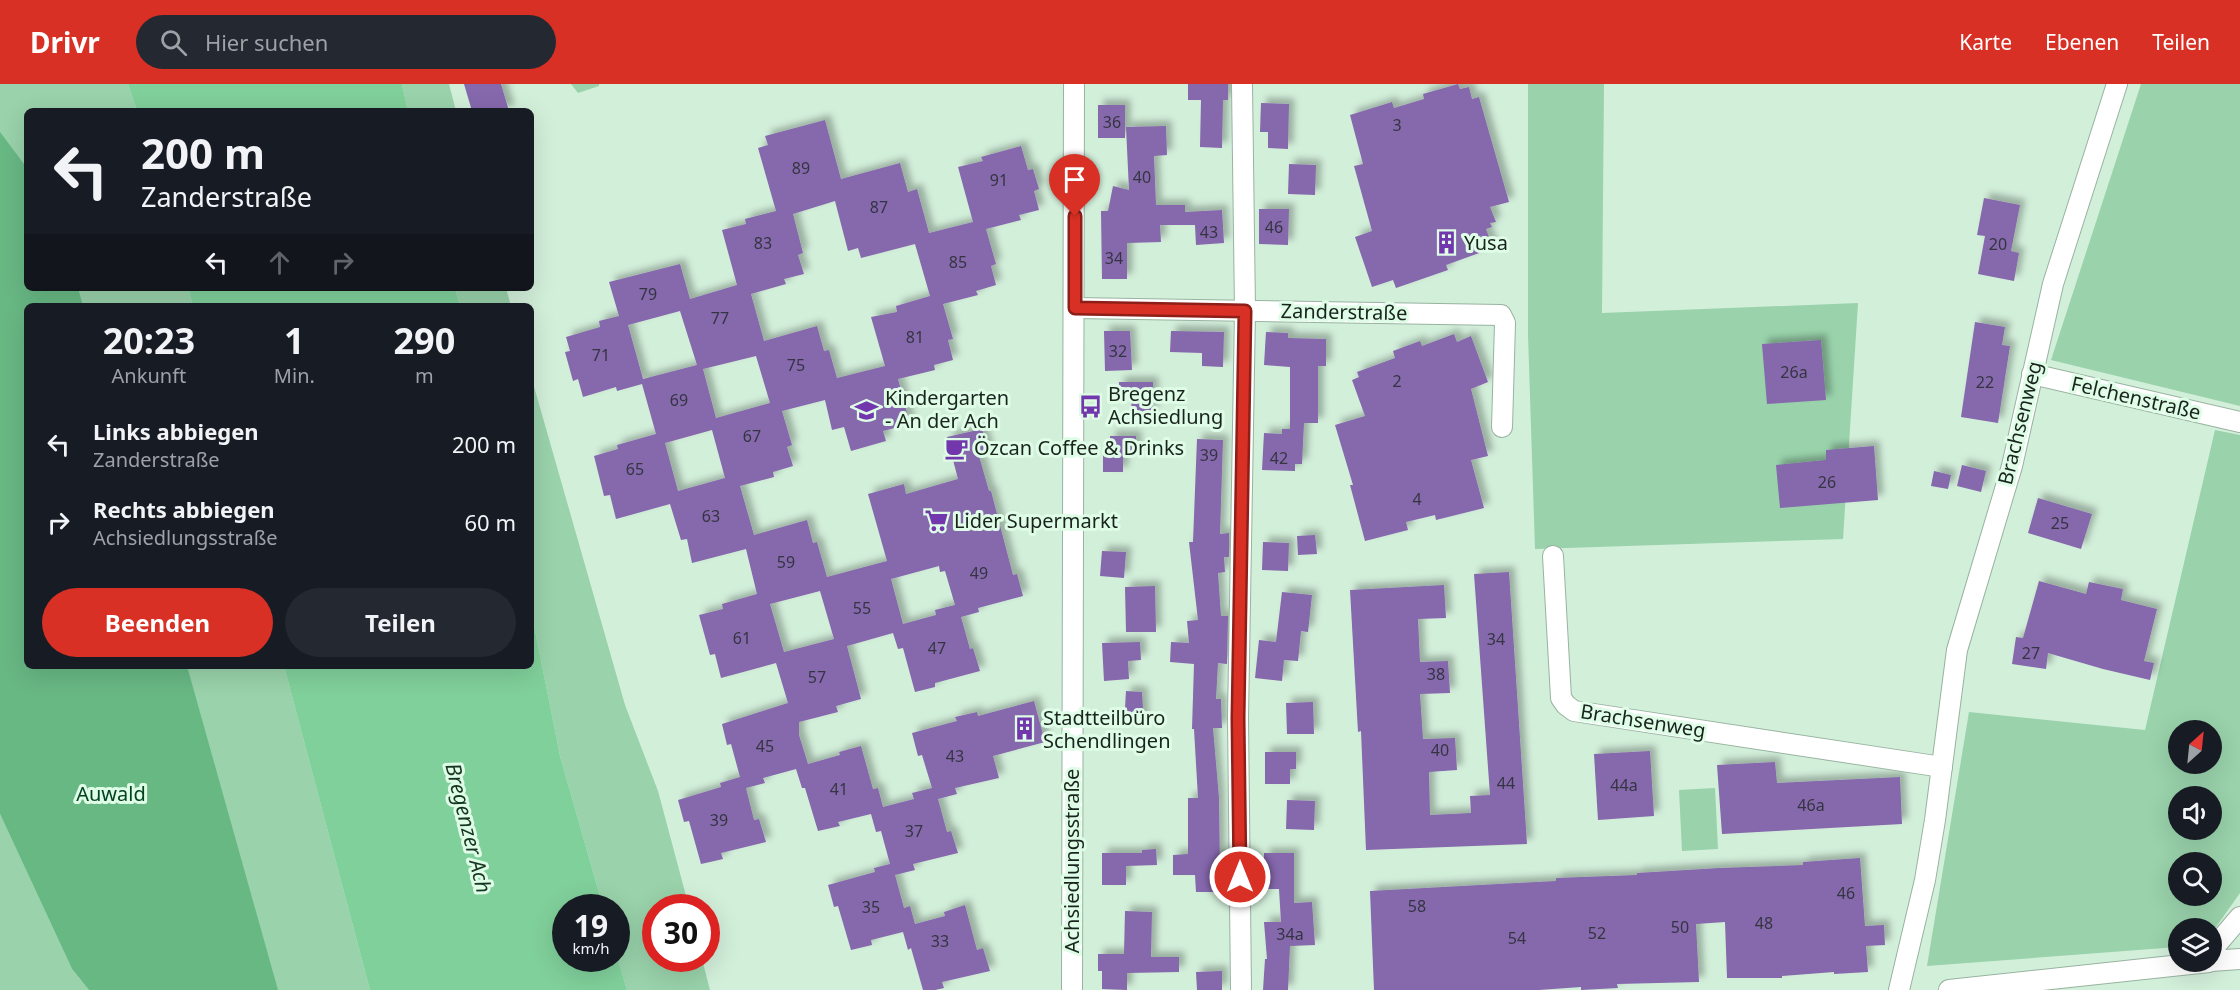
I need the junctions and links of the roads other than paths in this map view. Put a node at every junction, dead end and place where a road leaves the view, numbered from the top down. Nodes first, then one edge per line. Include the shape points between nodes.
1 (1074, 84) edge
2 (1242, 84) edge
3 (2117, 84) edge
4 (1075, 308) junction
5 (1245, 311) junction
6 (2032, 374) junction
7 (2240, 422) edge
8 (1502, 427) dead end
9 (1553, 556) dead end
10 (1942, 767) junction
11 (2240, 917) edge
12 (2222, 938) edge
13 (2240, 959) edge
14 (2222, 960) edge
15 (2168, 966) edge
16 (1072, 990) edge
17 (1241, 990) edge
18 (1899, 990) edge
19 (1949, 990) edge

1 - 4 street, Achsiedlungsstraße
2 - 5 street
3 - 6 street, Brachsenweg via 2053,284
4 - 5 street, Zanderstraße
4 - 16 street, Achsiedlungsstraße
5 - 8 street, Zanderstraße via 1501,315 1505,323
5 - 17 street via 1238,718
6 - 7 street, Felchenstraße
6 - 10 street, Brachsenweg via 2012,466 1957,650
9 - 10 street, Brachsenweg via 1561,698 1574,711
10 - 18 street, Brachsenweg via 1925,880
11 - 12 street
13 - 14 street
15 - 19 street

